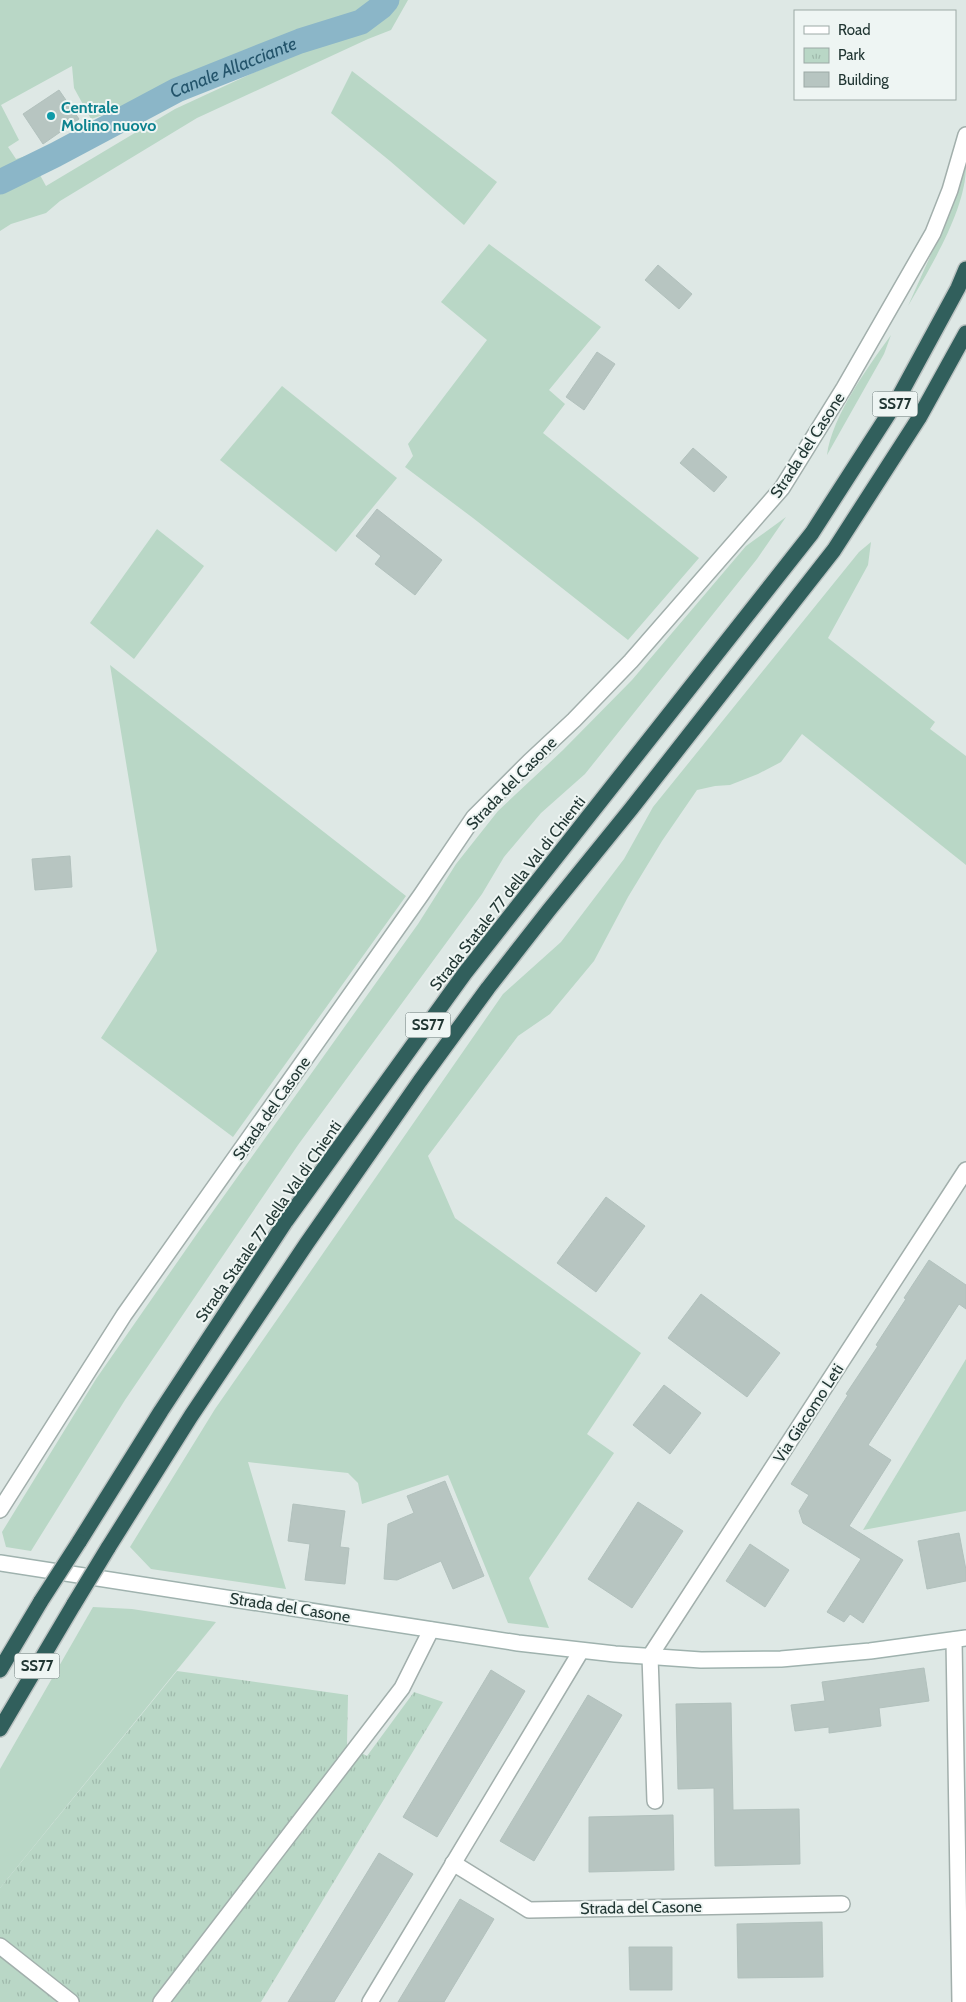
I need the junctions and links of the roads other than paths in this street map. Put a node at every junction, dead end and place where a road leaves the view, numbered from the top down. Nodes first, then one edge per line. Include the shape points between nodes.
1 (966, 135) edge
2 (966, 269) edge
3 (966, 333) edge
4 (966, 1170) edge
5 (0, 1510) edge
6 (0, 1563) edge
7 (431, 1630) junction
8 (960, 1639) edge
9 (580, 1651) junction
10 (650, 1656) junction
11 (0, 1670) edge
12 (0, 1729) edge
13 (655, 1801) dead end
14 (453, 1863) junction
15 (842, 1904) dead end
16 (0, 1946) edge
17 (71, 2002) edge
18 (161, 2002) edge
19 (370, 2002) edge
20 (960, 2002) edge

1 - 5 street, Strada del Casone via 933,233 782,488 631,661 474,817 124,1315
2 - 11 highway, Strada Statale 77 della Val di Chienti / SS77, bridge via 895,404 812,533 465,973 286,1221 161,1411
3 - 12 highway, SS77, bridge via 919,418 834,550 488,988 307,1243 108,1548
4 - 10 street, Via Giacomo Leti
6 - 7 street, Strada del Casone
7 - 9 street, Strada del Casone
7 - 18 street via 402,1688
8 - 10 street, Strada del Casone via 781,1659 701,1660
8 - 20 street
9 - 10 street, Strada del Casone
9 - 14 street
10 - 13 street
14 - 15 street, Strada del Casone via 529,1910
14 - 19 street
16 - 17 street

